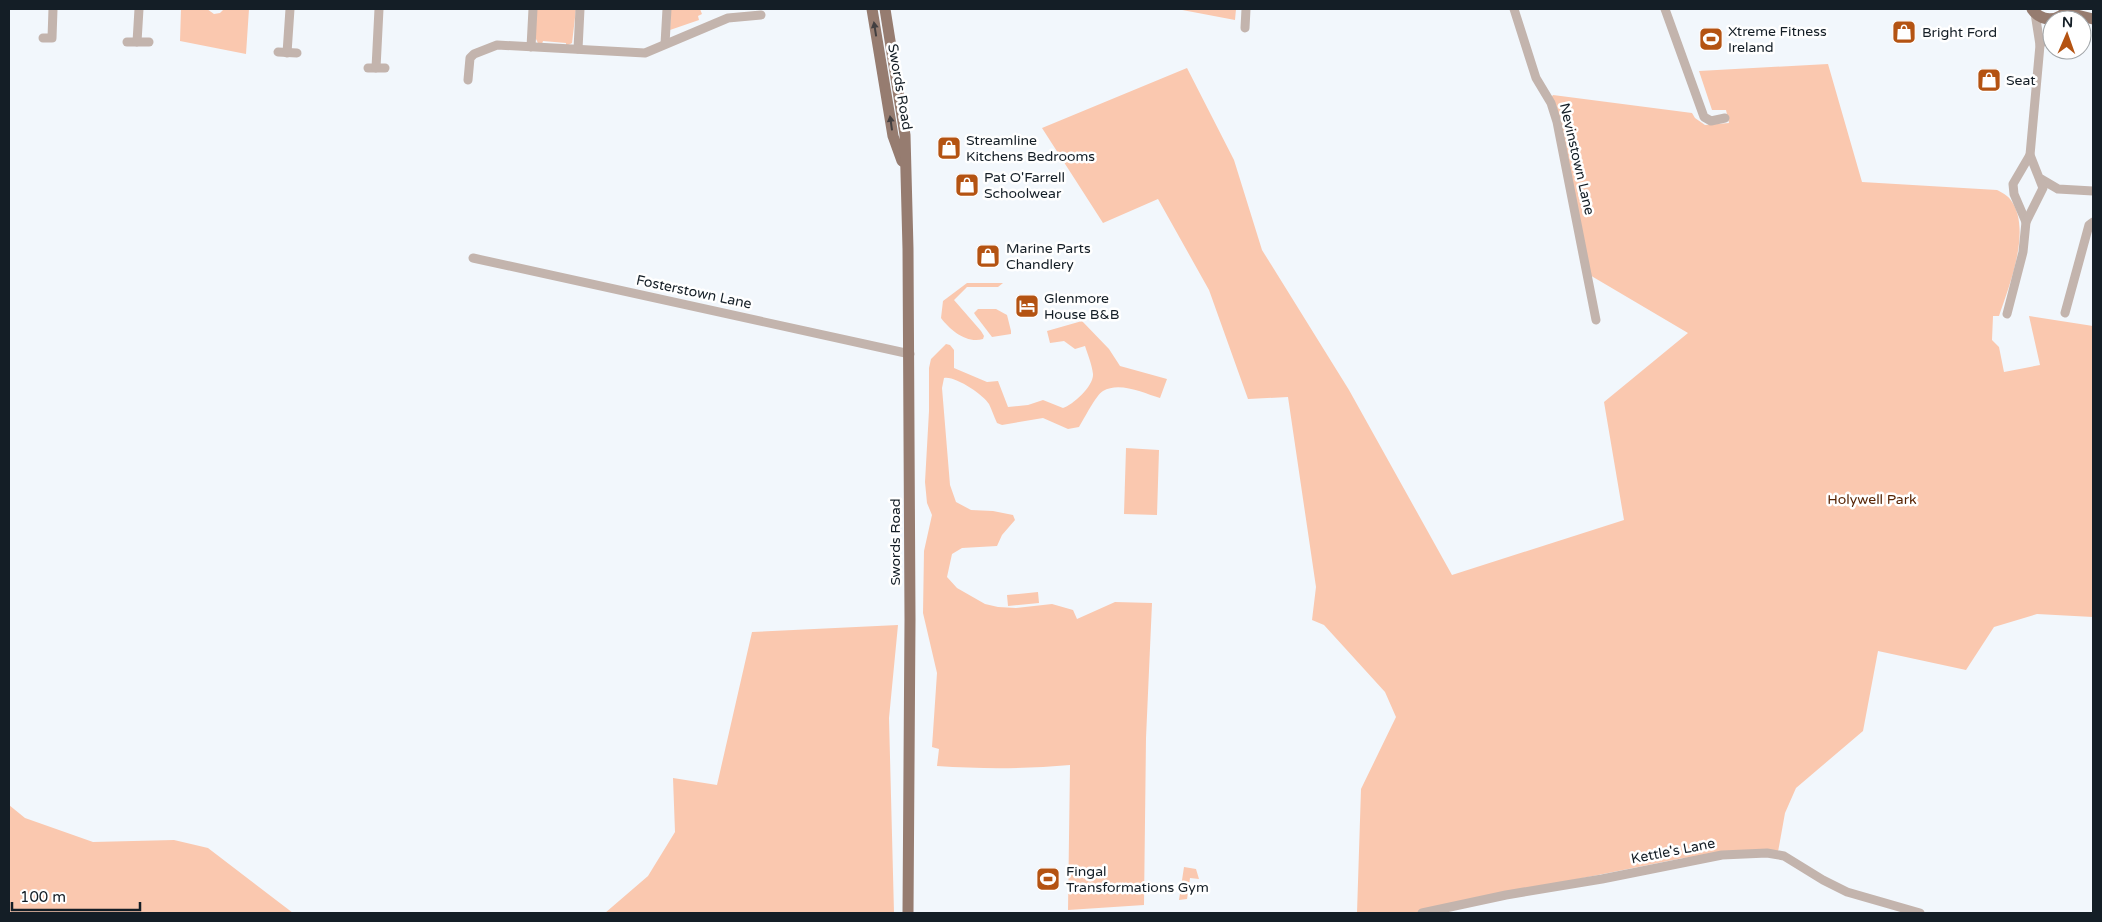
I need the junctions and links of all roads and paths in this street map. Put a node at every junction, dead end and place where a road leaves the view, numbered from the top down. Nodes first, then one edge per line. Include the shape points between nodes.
1 (53, 9) edge
2 (139, 9) edge
3 (290, 9) edge
4 (379, 9) edge
5 (533, 9) edge
6 (580, 9) edge
7 (667, 9) edge
8 (872, 9) edge
9 (885, 9) edge
10 (1246, 9) edge
11 (1514, 9) edge
12 (1665, 9) edge
13 (2033, 11) edge
14 (728, 13) edge
15 (761, 15) dead end
16 (1245, 28) dead end
17 (43, 38) dead end
18 (126, 42) dead end
19 (137, 42) junction
20 (149, 42) dead end
21 (2042, 42) edge
22 (665, 44) junction
23 (2040, 45) junction
24 (531, 47) junction
25 (578, 49) junction
26 (287, 53) dead end
27 (376, 68) dead end
28 (468, 80) dead end
29 (1725, 118) dead end
30 (2030, 154) junction
31 (905, 170) junction
32 (2019, 175) junction
33 (2039, 177) junction
34 (2058, 189) junction
35 (2093, 191) edge
36 (2017, 199) junction
37 (2038, 199) junction
38 (2026, 222) junction
39 (2093, 222) edge
40 (473, 258) dead end
41 (2007, 314) dead end
42 (2065, 314) dead end
43 (1596, 320) dead end
44 (910, 354) junction
45 (908, 913) edge
46 (1422, 913) edge
47 (1920, 913) edge

1 - 17 street via 52,38
2 - 19 street
3 - 26 street
4 - 27 street
5 - 24 street
6 - 25 street
7 - 22 street
31 -> 8 main road, Swords Road via 893,136
9 - 31 main road, Swords Road via 905,135
10 - 16 street
11 - 43 street, Nevinstown Lane via 1536,78 1551,103 1557,122
12 - 29 street via 1704,117 1711,121
13 - 23 street
14 - 15 street
14 - 22 street
18 - 19 street
19 - 20 street
21 - 23 street
22 - 25 street via 645,53
23 - 30 street
24 - 25 street
24 - 28 street via 497,45 474,54 469,63
30 - 32 street
30 - 33 street
31 - 44 main road, Swords Road
32 - 33 street via 2029,172
32 - 36 street via 2013,184
33 - 34 street
33 - 37 street via 2044,188
34 - 35 street
34 - 37 street
36 - 37 street via 2027,203
36 - 38 street
37 - 38 street
38 - 41 street via 2023,252
39 - 42 street via 2089,225
40 - 44 street, Fosterstown Lane
44 - 45 main road, Swords Road
46 - 47 street, Kettle's Lane via 1722,855 1767,853 1784,856 1847,892

